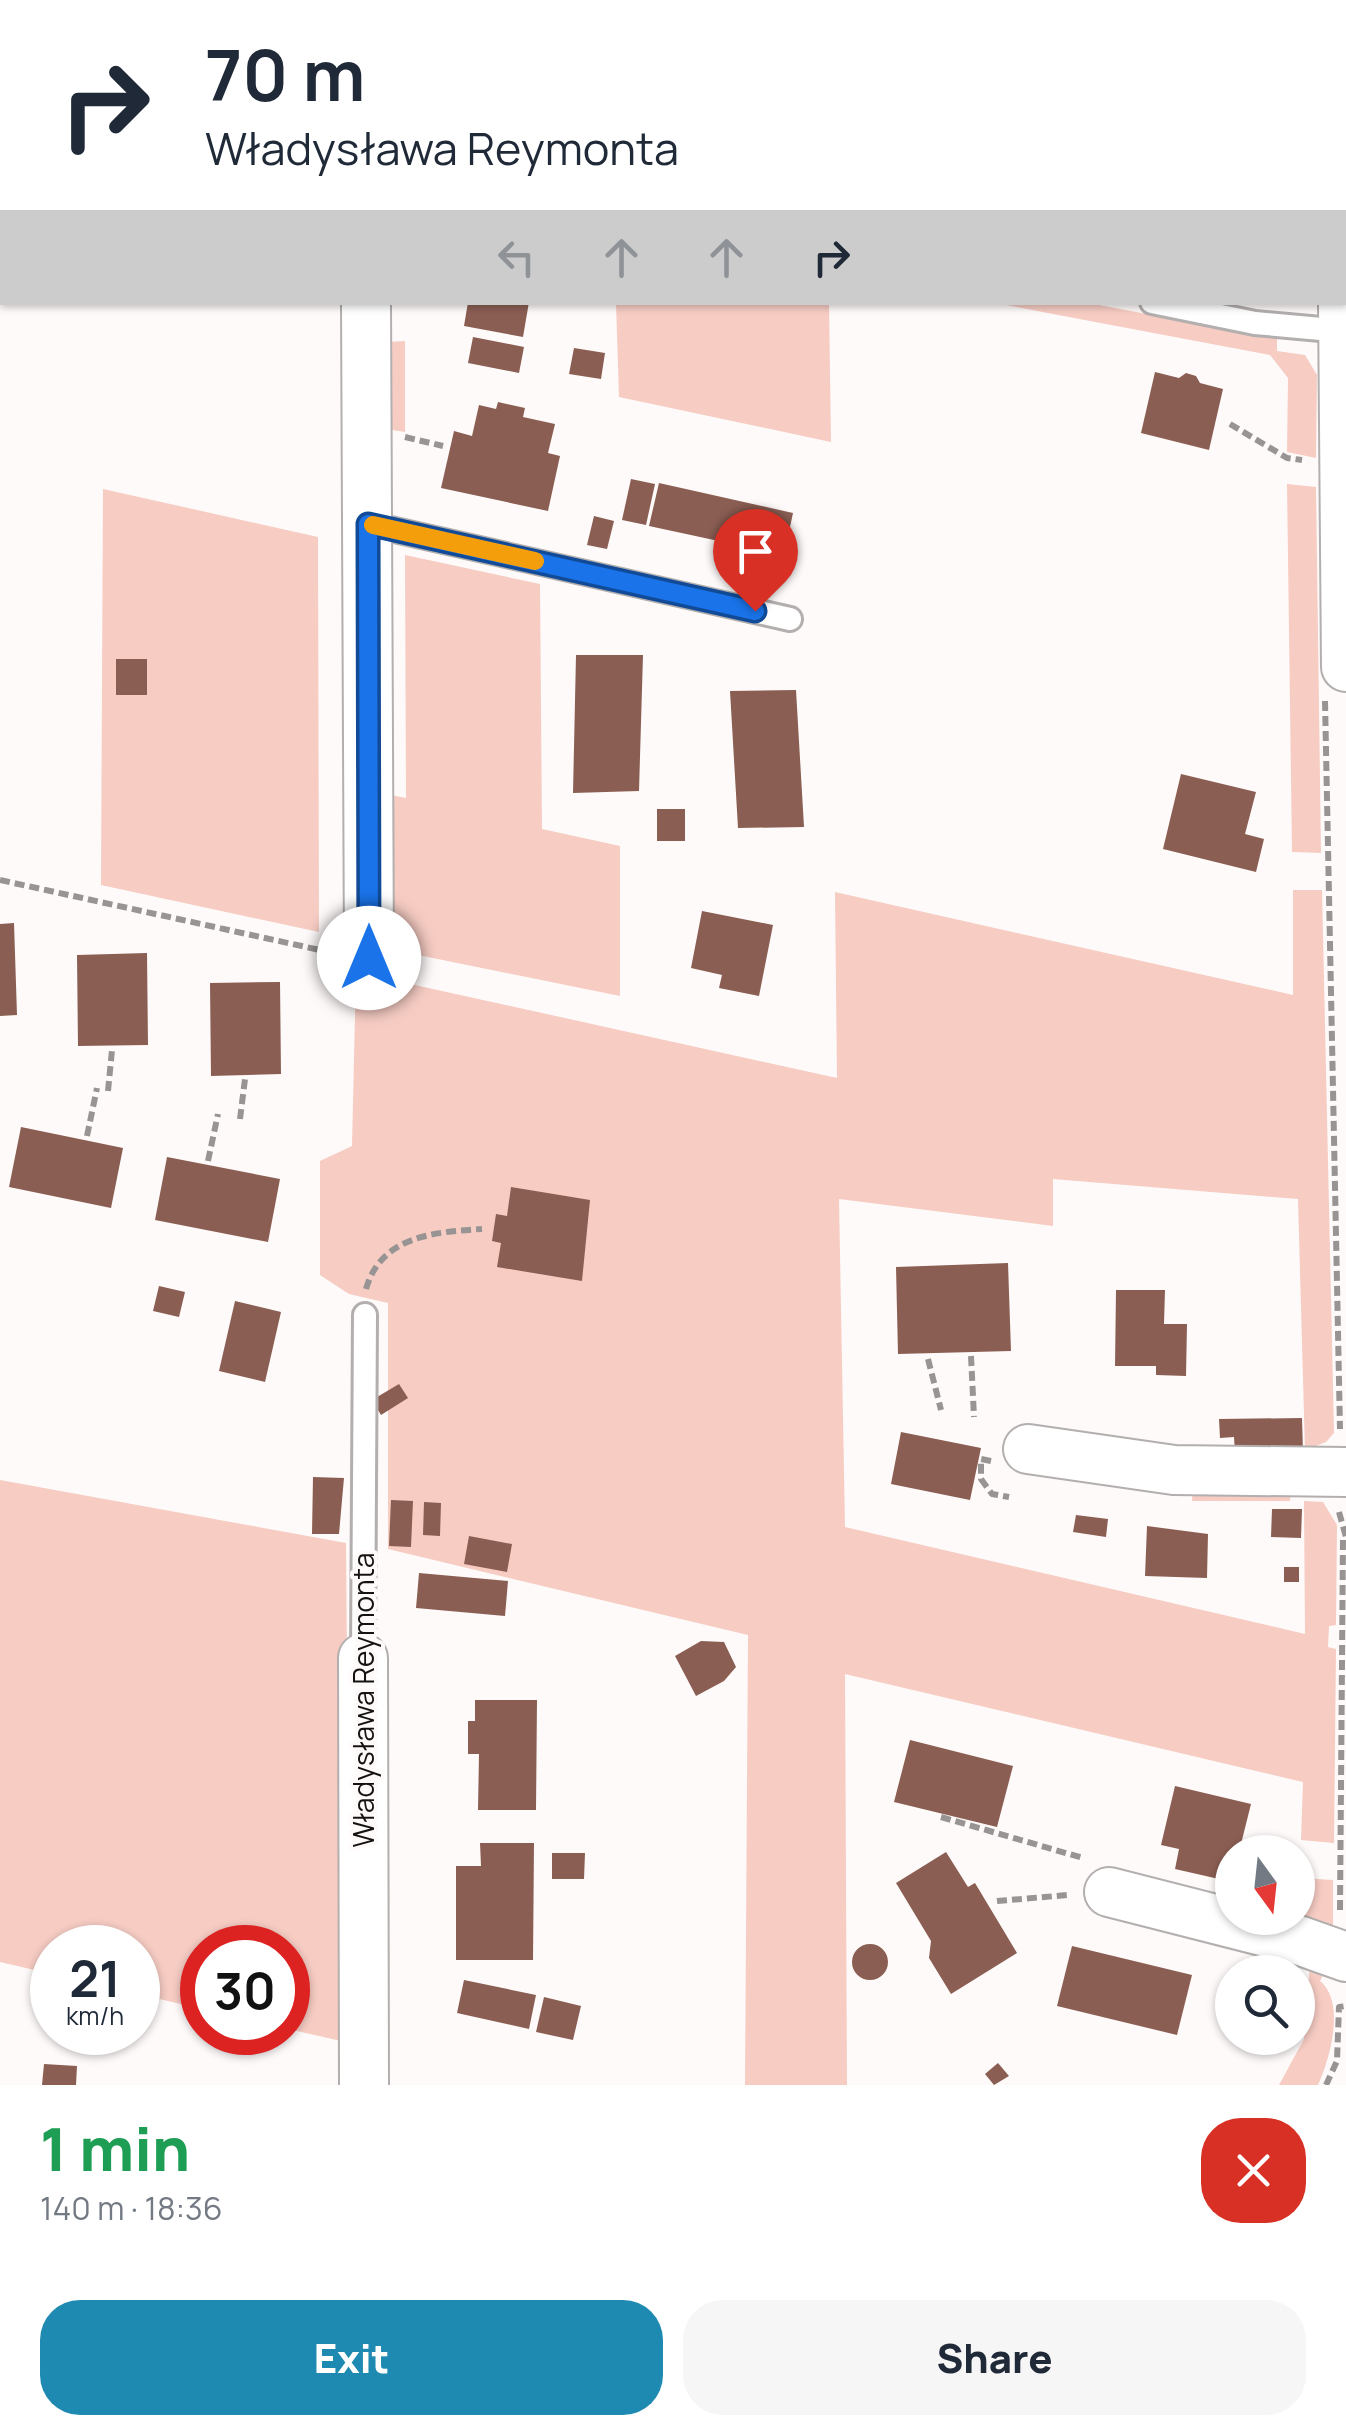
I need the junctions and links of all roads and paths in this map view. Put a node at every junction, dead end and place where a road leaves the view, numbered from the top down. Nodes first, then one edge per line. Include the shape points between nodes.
1 (366, 305) edge
2 (1167, 305) edge
3 (1343, 317) edge
4 (1230, 424) dead end
5 (1343, 464) junction
6 (368, 524) junction
7 (1345, 592) edge
8 (790, 619) dead end
9 (1336, 681) edge
10 (0, 880) edge
11 (357, 958) joint
12 (112, 1050) dead end
13 (245, 1079) dead end
14 (97, 1088) dead end
15 (108, 1090) dead end
16 (218, 1114) dead end
17 (240, 1119) dead end
18 (87, 1136) dead end
19 (208, 1161) dead end
20 (482, 1228) dead end
21 (365, 1315) joint
22 (972, 1356) dead end
23 (928, 1359) dead end
24 (940, 1410) dead end
25 (974, 1417) dead end
26 (1028, 1448) dead end
27 (1330, 1473) edge
28 (1344, 1536) edge
29 (363, 1658) joint
30 (941, 1817) dead end
31 (1097, 1875) junction
32 (997, 1901) dead end
33 (1342, 1956) edge
34 (1346, 2006) edge
35 (364, 2085) edge
36 (1326, 2085) edge

1 - 6 street
2 - 3 lane via 1254,323
3 - 5 street
4 - 5 path via 1287,458
5 - 7 street
6 - 8 lane
6 - 11 street
7 - 9 street
9 - 27 path via 1340,1429 1336,1440 1314,1452
10 - 11 path
12 - 15 path
13 - 17 path
14 - 18 path
16 - 19 path
20 - 21 path via 397,1244 377,1262
21 - 29 lane, Władysława Reymonta
22 - 25 path
23 - 24 path
26 - 27 street via 1174,1470
27 - 28 path via 1315,1494 1333,1500
28 - 33 path
29 - 35 street, Władysława Reymonta
30 - 31 path
31 - 32 path
31 - 33 street
34 - 36 path via 1339,2008 1337,2061

